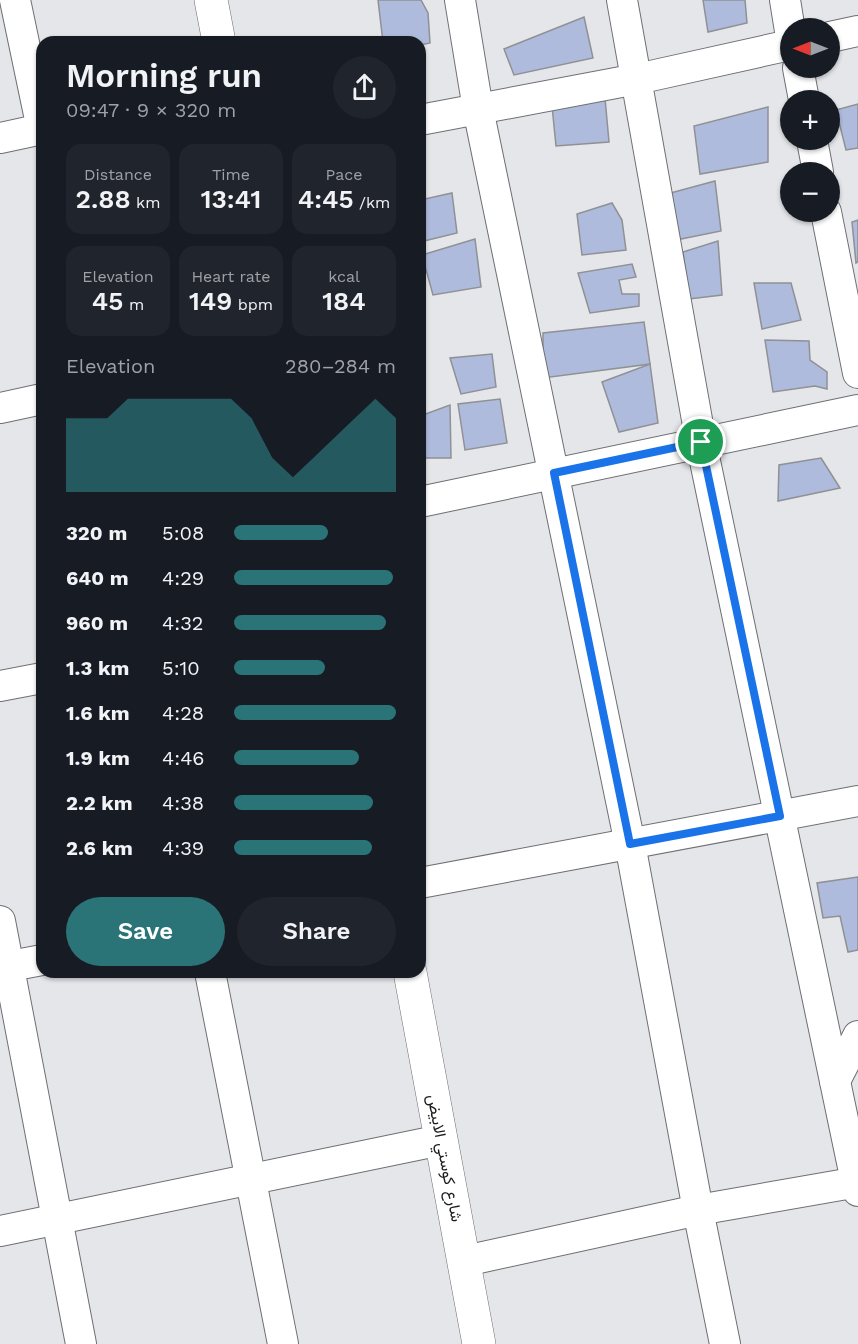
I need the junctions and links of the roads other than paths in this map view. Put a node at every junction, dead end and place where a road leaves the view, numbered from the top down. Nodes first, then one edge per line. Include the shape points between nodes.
1 (15, 0) edge
2 (211, 0) edge
3 (459, 0) edge
4 (622, 0) edge
5 (785, 0) edge
6 (788, 18) edge
7 (858, 31) edge
8 (840, 35) edge
9 (218, 36) edge
10 (780, 47) edge
11 (637, 79) junction
12 (36, 100) edge
13 (478, 109) junction
14 (426, 119) edge
15 (36, 130) edge
16 (0, 138) edge
17 (828, 222) edge
18 (858, 374) edge
19 (36, 400) edge
20 (0, 408) edge
21 (858, 410) edge
22 (701, 442) junction
23 (554, 473) junction
24 (426, 501) edge
25 (36, 679) edge
26 (0, 686) edge
27 (858, 801) edge
28 (780, 816) junction
29 (630, 844) junction
30 (426, 882) edge
31 (0, 921) edge
32 (36, 961) edge
33 (4, 967) edge
34 (211, 978) edge
35 (411, 978) edge
36 (858, 1036) edge
37 (835, 1081) junction
38 (441, 1140) junction
39 (250, 1178) junction
40 (857, 1185) edge
41 (698, 1210) junction
42 (58, 1219) junction
43 (0, 1231) edge
44 (465, 1261) junction
45 (81, 1344) edge
46 (283, 1344) edge
47 (479, 1344) edge
48 (725, 1344) edge

1 - 12 street
2 - 9 highway
3 - 13 street
4 - 11 street
5 - 6 street
7 - 8 street
10 - 11 street
11 - 13 street
11 - 22 street
13 - 14 street
13 - 23 street
15 - 16 street
17 - 18 street
19 - 20 street
21 - 22 street
22 - 23 street
22 - 28 street
23 - 24 street
23 - 29 street
25 - 26 street
27 - 28 street
28 - 29 street
28 - 37 street
29 - 30 street
29 - 41 street
31 - 33 street
32 - 33 street
33 - 42 street
34 - 39 street
35 - 38 highway, شارع كوستي الابيض
36 - 37 street
37 - 40 street
38 - 39 street
38 - 44 highway, شارع كوستي الابيض
39 - 42 street
39 - 46 street
40 - 41 street
41 - 44 street
41 - 48 street
42 - 43 street
42 - 45 street
44 - 47 highway, شارع كوستي الابيض

